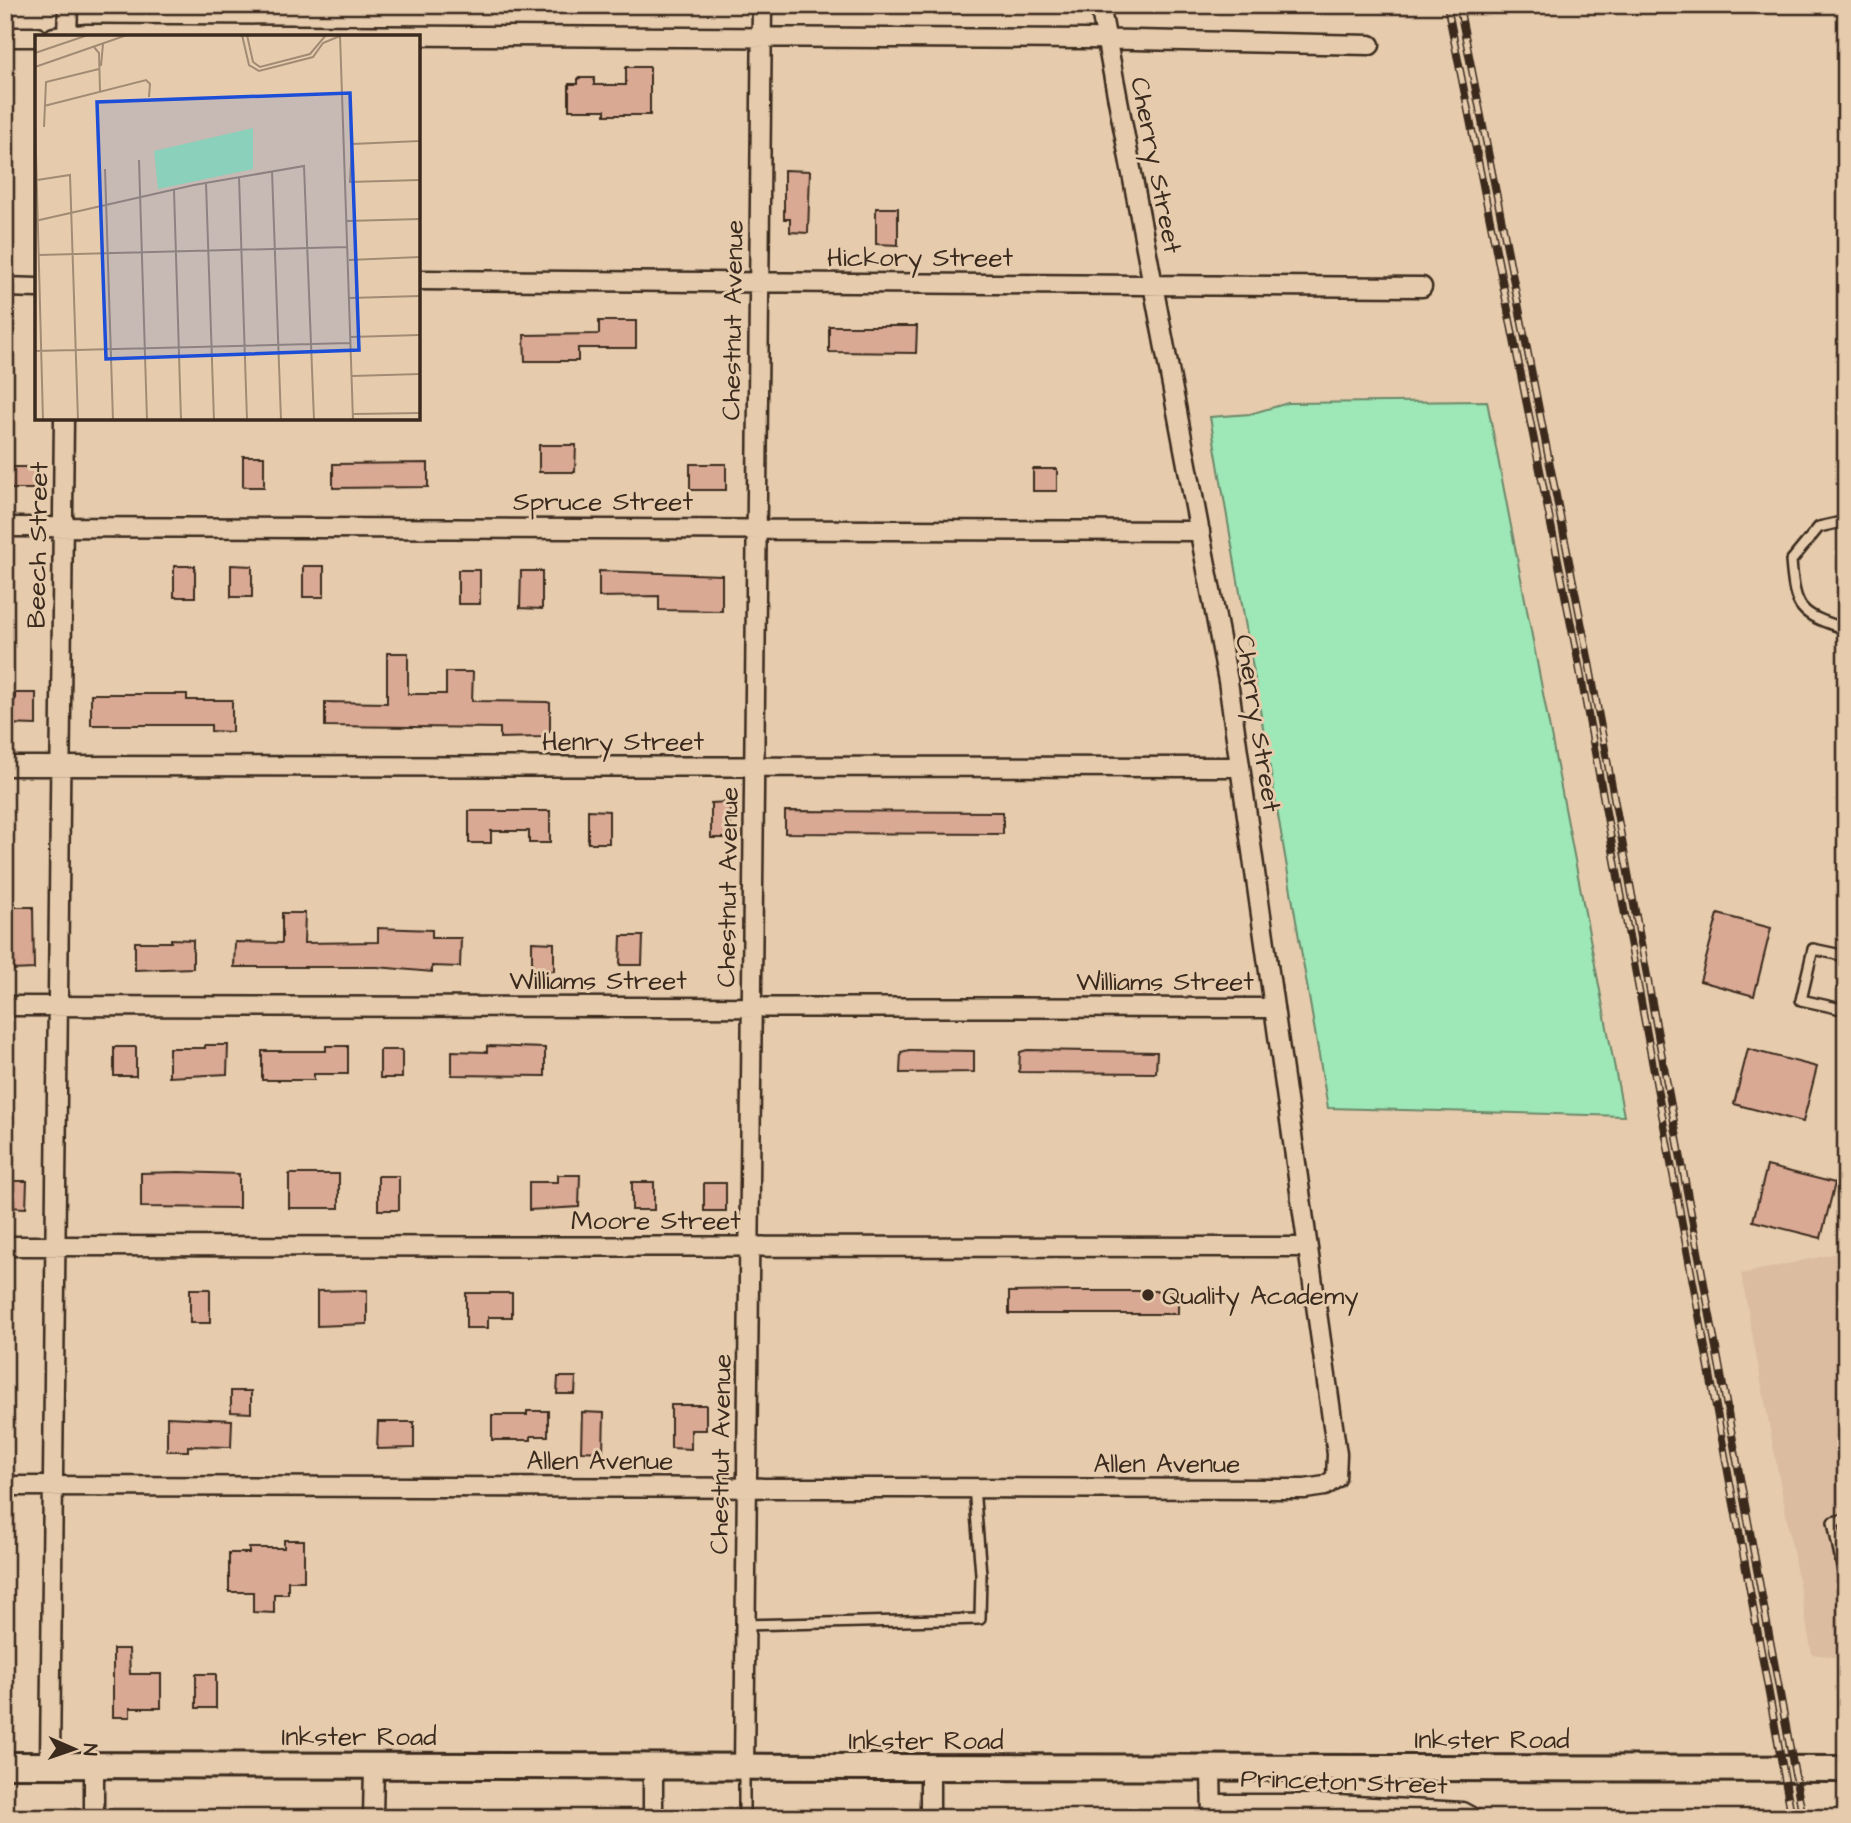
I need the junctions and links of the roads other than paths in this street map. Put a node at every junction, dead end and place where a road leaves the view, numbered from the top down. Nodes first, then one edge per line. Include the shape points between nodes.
1 (68, 5) edge
2 (762, 5) edge
3 (1100, 5) edge
4 (63, 35) edge
5 (420, 36) edge
6 (761, 36) junction
7 (5, 37) edge
8 (35, 37) edge
9 (1106, 39) junction
10 (1370, 45) dead end
11 (420, 281) edge
12 (759, 283) junction
13 (1153, 285) junction
14 (5, 287) edge
15 (1422, 287) dead end
16 (35, 288) edge
17 (64, 420) edge
18 (1846, 521) edge
19 (5, 527) edge
20 (63, 527) junction
21 (756, 528) junction
22 (1200, 531) junction
23 (1846, 629) edge
24 (5, 766) edge
25 (61, 766) junction
26 (754, 767) junction
27 (1240, 767) junction
28 (1846, 956) edge
29 (5, 1006) edge
30 (58, 1006) junction
31 (751, 1007) junction
32 (1274, 1008) junction
33 (1846, 1010) edge
34 (5, 1246) edge
35 (56, 1246) junction
36 (749, 1247) junction
37 (1307, 1247) junction
38 (1337, 1454) joint
39 (5, 1486) edge
40 (54, 1486) junction
41 (746, 1487) junction
42 (974, 1487) junction
43 (1846, 1519) edge
44 (1846, 1587) edge
45 (745, 1625) junction
46 (5, 1765) edge
47 (51, 1765) junction
48 (94, 1765) junction
49 (374, 1766) junction
50 (653, 1768) junction
51 (744, 1769) junction
52 (1211, 1769) junction
53 (1846, 1769) edge
54 (930, 1770) junction
55 (1212, 1811) edge
56 (94, 1818) edge
57 (373, 1818) edge
58 (653, 1818) edge
59 (744, 1818) edge
60 (930, 1818) edge
61 (1473, 1818) edge

1 - 4 street
2 - 6 street, Chestnut Avenue
3 - 9 street, Cherry Street
5 - 6 street
6 - 9 street
6 - 12 street, Chestnut Avenue
7 - 8 street
9 - 10 street
9 - 13 street, Cherry Street
11 - 12 street, Hickory Street
12 - 13 street, Hickory Street
12 - 21 street, Chestnut Avenue
13 - 15 street, Hickory Street
13 - 22 street, Cherry Street
14 - 16 street
17 - 20 street, Beech Street
18 - 23 lane via 1819,527 1791,561 1794,598 1815,620
19 - 20 street, Spruce Street
20 - 21 street, Spruce Street
20 - 25 street, Beech Street
21 - 22 street, Spruce Street
21 - 26 street, Chestnut Avenue
22 - 27 street, Cherry Street
24 - 25 street, Henry Street
25 - 26 street, Henry Street
25 - 30 street, Beech Street
26 - 27 street, Henry Street
26 - 31 street, Chestnut Avenue
27 - 32 street, Cherry Street
28 - 33 lane via 1813,949 1801,1000
29 - 30 street, Williams Street
30 - 31 street, Williams Street
30 - 35 street, Beech Street
31 - 32 street, Williams Street
31 - 36 street, Chestnut Avenue
32 - 37 street, Cherry Street
34 - 35 street, Moore Street
35 - 36 street, Moore Street
35 - 40 street, Beech Street
36 - 37 street, Moore Street
36 - 41 street, Chestnut Avenue
37 - 38 street, Cherry Street
38 - 42 street, Allen Avenue via 1336,1478 1325,1486 1305,1489
39 - 40 street, Allen Avenue
40 - 41 street, Allen Avenue
40 - 47 street, Beech Street
41 - 42 street, Allen Avenue
41 - 45 street, Chestnut Avenue
42 - 45 lane via 980,1619
43 - 44 lane via 1833,1522
45 - 51 street, Chestnut Avenue
46 - 47 main road, Inkster Road
47 - 48 main road, Inkster Road
48 - 49 main road, Inkster Road
48 - 56 street
49 - 50 main road, Inkster Road
49 - 57 street
50 - 51 main road, Inkster Road
50 - 58 street
51 - 54 main road, Inkster Road
51 - 59 lane
52 - 53 main road, Inkster Road
52 - 54 main road, Inkster Road
52 - 55 street
54 - 60 street
55 - 61 street, Princeton Street via 1397,1808 1462,1812

